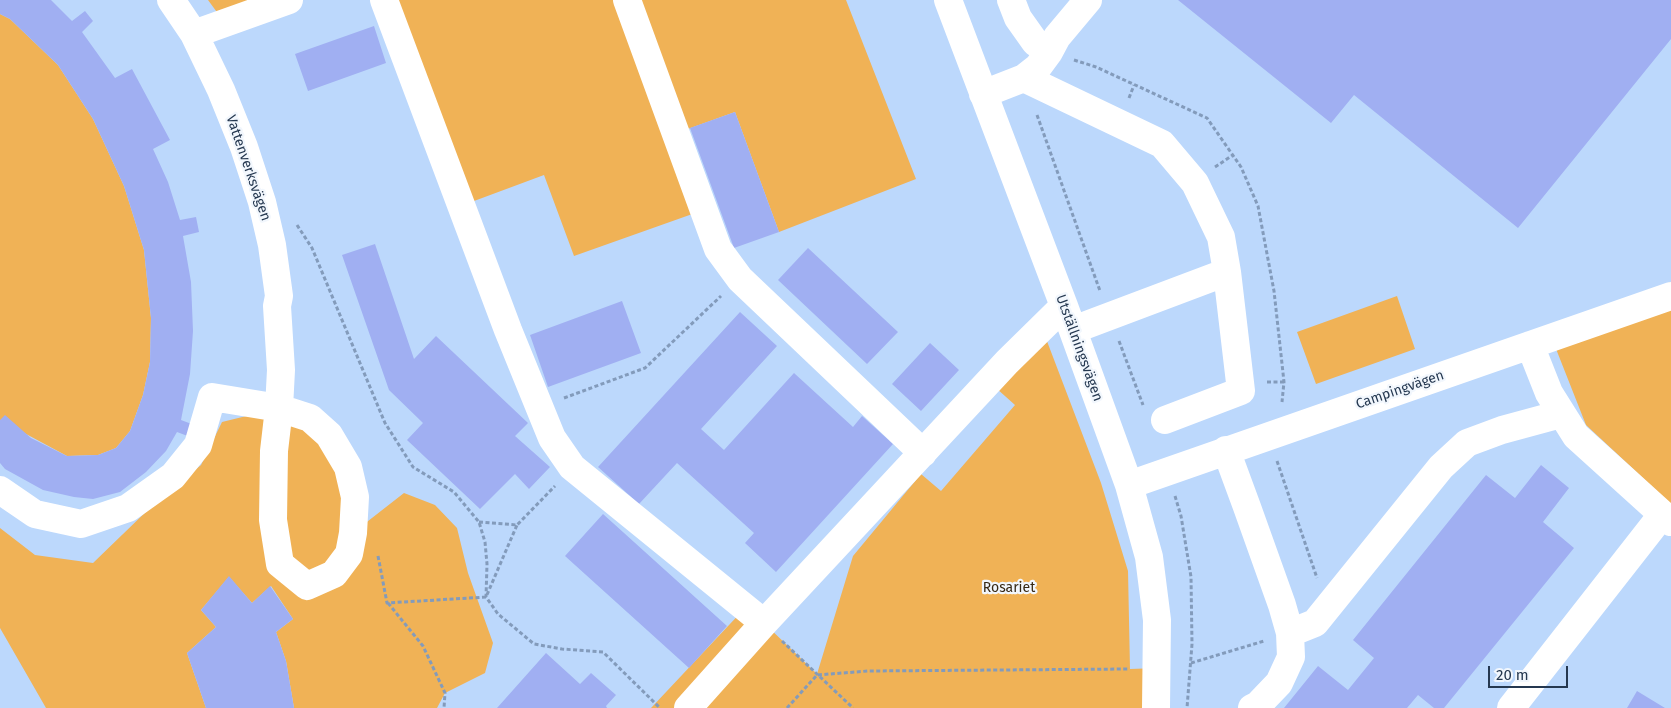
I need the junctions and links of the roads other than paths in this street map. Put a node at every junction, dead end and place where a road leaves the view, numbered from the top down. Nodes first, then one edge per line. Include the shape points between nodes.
1 (172, 0) edge
2 (289, 0) edge
3 (384, 0) edge
4 (627, 0) edge
5 (948, 0) edge
6 (1011, 0) edge
7 (1088, 0) edge
8 (194, 34) junction
9 (1049, 52) junction
10 (1024, 78) junction
11 (984, 94) junction
12 (1227, 272) junction
13 (1671, 296) edge
14 (1068, 318) junction
15 (1530, 345) junction
16 (279, 408) junction
17 (1154, 414) road end
18 (1561, 414) junction
19 (1226, 450) junction
20 (923, 453) junction
21 (1129, 485) junction
22 (0, 490) edge
23 (1667, 519) edge
24 (764, 623) junction
25 (1290, 633) junction
26 (688, 708) edge
27 (1156, 708) edge
28 (1252, 708) edge
29 (1511, 708) edge

1 - 8 street, Vattenverksvägen
2 - 8 street
3 - 24 street via 504,321 552,438 572,467
4 - 20 street via 718,250 740,278
5 - 11 street, Utställningsvägen
6 - 9 street via 1018,18 1035,42
7 - 9 street via 1057,37
8 - 16 street, Vattenverksvägen via 244,147 272,245 278,296
9 - 10 street
10 - 11 street
10 - 12 street via 1162,144 1196,183 1221,238
11 - 14 street, Utställningsvägen
12 - 14 street via 1109,316
12 - 17 street via 1242,391
13 - 15 street, Campingvägen
14 - 20 street via 1008,362
14 - 21 street, Utställningsvägen
15 - 18 street via 1548,393
15 - 19 street, Campingvägen
16 - 16 street, Vattenverksvägen via 310,418 330,435 348,467 355,498 349,554 334,574 307,586 280,564 273,520 274,452
16 - 22 street via 212,396 198,445 173,476 128,508 81,524 35,514
18 - 23 street via 1576,436
18 - 25 street via 1467,443 1441,467 1315,624
19 - 21 street, Campingvägen
19 - 25 street
20 - 24 street
21 - 27 street, Utställningsvägen via 1149,557 1157,620
23 - 29 street
24 - 26 street
25 - 28 street via 1291,657 1279,683

